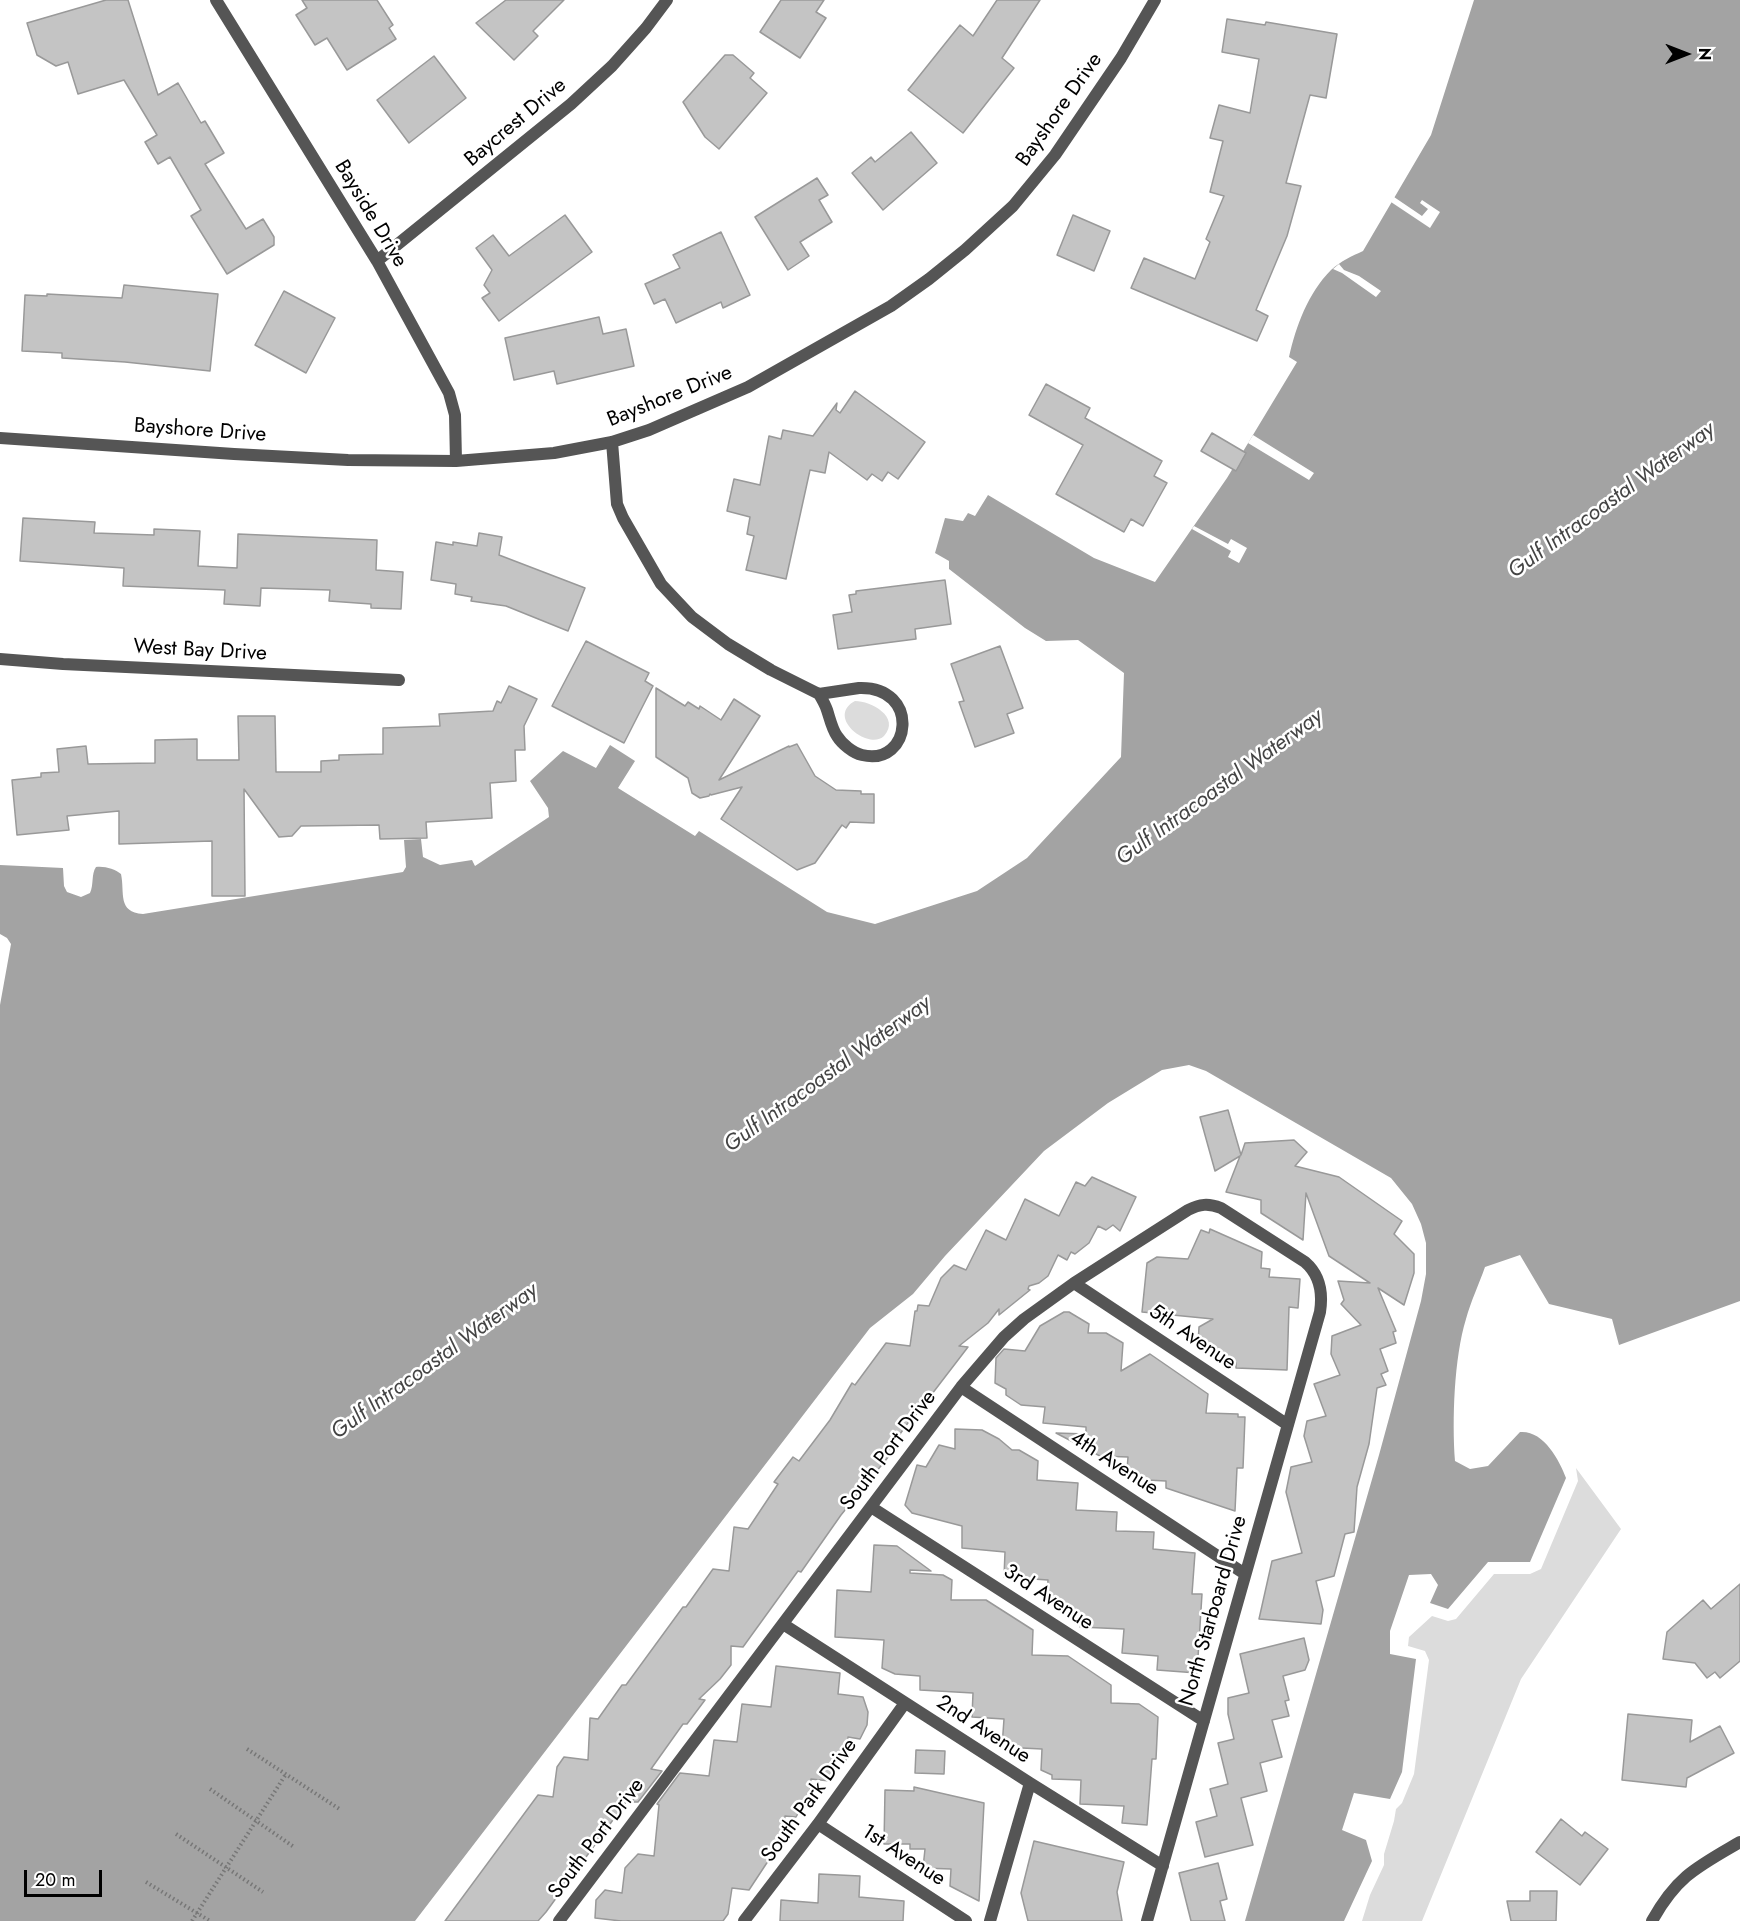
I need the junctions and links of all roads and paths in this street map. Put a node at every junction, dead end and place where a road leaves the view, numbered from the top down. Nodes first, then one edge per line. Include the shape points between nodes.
1 (216, 0) edge
2 (667, 0) edge
3 (1155, 0) edge
4 (376, 261) junction
5 (0, 438) edge
6 (612, 442) junction
7 (456, 461) junction
8 (0, 659) edge
9 (399, 680) dead end
10 (819, 694) junction
11 (1074, 1283) junction
12 (1320, 1312) joint
13 (961, 1387) junction
14 (1288, 1425) junction
15 (872, 1507) junction
16 (1245, 1574) junction
17 (783, 1624) junction
18 (905, 1703) junction
19 (1204, 1721) junction
20 (247, 1749) dead end
21 (286, 1774) junction
22 (1030, 1783) junction
23 (210, 1789) dead end
24 (341, 1810) dead end
25 (257, 1820) junction
26 (818, 1824) junction
27 (176, 1834) dead end
28 (1740, 1842) edge
29 (294, 1847) dead end
30 (1163, 1866) junction
31 (226, 1868) junction
32 (146, 1882) dead end
33 (263, 1892) dead end
34 (197, 1913) junction
35 (192, 1921) edge
36 (210, 1921) edge
37 (560, 1921) edge
38 (744, 1921) edge
39 (966, 1921) edge
40 (990, 1921) edge
41 (1147, 1921) edge
42 (1652, 1921) edge

1 - 4 street, Bayside Drive
2 - 4 street, Baycrest Drive via 612,66 571,104
3 - 6 street, Bayshore Drive via 1122,58 1039,176 1013,206 929,279 891,306 748,387
4 - 7 street, Bayside Drive via 449,393 455,415
5 - 7 street, Bayshore Drive via 348,460
6 - 7 street, Bayshore Drive via 545,454
6 - 10 street via 617,504 661,584 692,617 728,644
8 - 9 street, West Bay Drive
10 - 10 street via 837,737 859,755 880,755 898,742 904,722 902,711 887,694 870,688
11 - 12 street, South Port Drive via 1188,1210 1213,1204 1311,1266 1319,1280
11 - 13 street, South Port Drive via 1004,1337
11 - 14 street, 5th Avenue
12 - 14 street, North Starboard Drive
13 - 15 street, South Port Drive
13 - 16 street, 4th Avenue
14 - 16 street, North Starboard Drive
15 - 17 street, South Port Drive
15 - 19 street, 3rd Avenue
16 - 19 street, North Starboard Drive
17 - 18 street, 2nd Avenue
17 - 37 street, South Port Drive
18 - 22 street, 2nd Avenue
18 - 26 street, South Park Drive
19 - 30 street, North Starboard Drive
20 - 21 path
21 - 24 path
21 - 25 path
22 - 30 street, 2nd Avenue
22 - 40 street
23 - 25 path
25 - 29 path
25 - 31 path
26 - 38 street, South Park Drive
26 - 39 street, 1st Avenue
27 - 31 path
28 - 42 street via 1675,1885
30 - 41 street, North Starboard Drive
31 - 33 path
31 - 34 path
32 - 34 path
34 - 35 path
34 - 36 path

